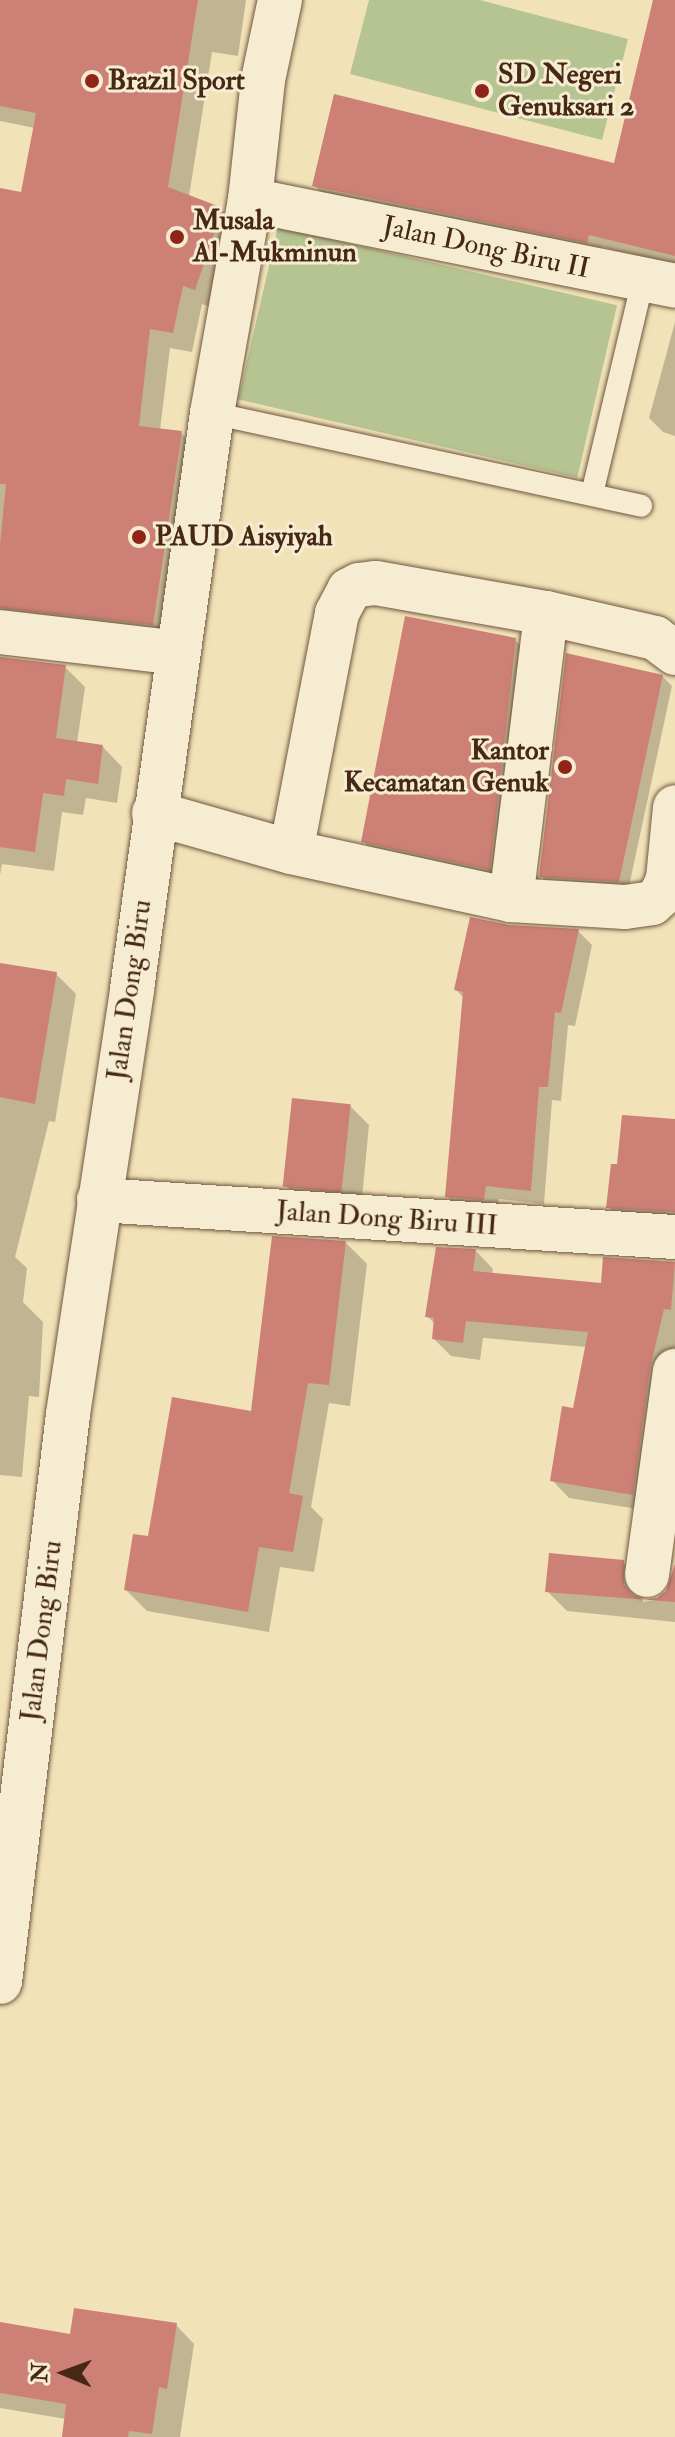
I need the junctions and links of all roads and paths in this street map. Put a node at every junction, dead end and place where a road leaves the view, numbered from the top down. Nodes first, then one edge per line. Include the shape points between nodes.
1 (280, 0) edge
2 (250, 200) junction
3 (659, 283) edge
4 (212, 413) junction
5 (592, 494) junction
6 (641, 506) dead end
7 (546, 613) junction
8 (0, 632) edge
9 (178, 653) junction
10 (675, 653) edge
11 (675, 807) edge
12 (154, 813) junction
13 (291, 852) junction
14 (511, 900) junction
15 (99, 1200) junction
16 (675, 1237) edge
17 (675, 1371) edge
18 (647, 1575) dead end
19 (0, 1982) edge

1 - 2 street, Jalan Dong Biru via 263,80
2 - 3 street, Jalan Dong Biru II
2 - 4 street, Jalan Dong Biru
3 - 5 lane
4 - 5 lane
4 - 9 street, Jalan Dong Biru
5 - 6 lane
7 - 10 street via 655,638
7 - 13 street via 376,583 349,590 337,613
7 - 14 street
8 - 9 street
9 - 12 street, Jalan Dong Biru
11 - 14 street via 668,879 652,903 625,907
12 - 13 street
12 - 15 street, Jalan Dong Biru
13 - 14 street
15 - 16 street, Jalan Dong Biru III
15 - 19 street, Jalan Dong Biru
17 - 18 street

